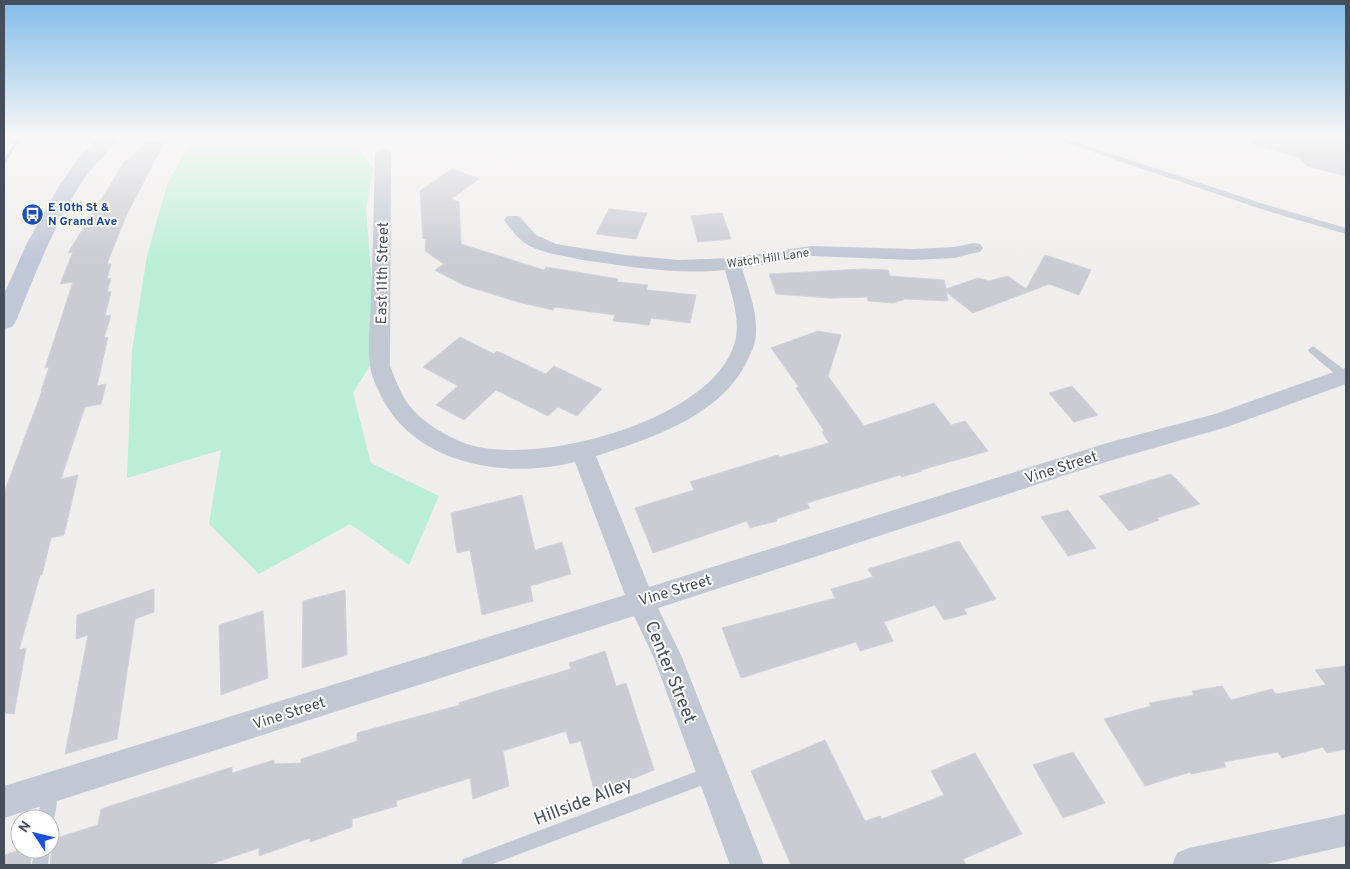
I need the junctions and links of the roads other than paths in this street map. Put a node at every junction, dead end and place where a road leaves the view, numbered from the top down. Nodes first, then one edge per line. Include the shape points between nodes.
1 (75, 178) edge
2 (383, 178) edge
3 (1175, 178) edge
4 (514, 220) dead end
5 (1346, 231) edge
6 (974, 248) dead end
7 (732, 264) junction
8 (4, 322) edge
9 (1313, 350) dead end
10 (1345, 376) edge
11 (582, 451) junction
12 (640, 601) junction
13 (711, 773) junction
14 (50, 788) junction
15 (4, 802) edge
16 (47, 809) edge
17 (1346, 830) edge
18 (469, 865) edge
19 (746, 865) edge
20 (1189, 865) edge

1 - 8 main road via 33,252
2 - 11 street, East 11th Street via 380,366 396,405 408,418 452,448 480,456 546,458
3 - 5 lane
4 - 7 street, Watch Hill Lane via 523,234 536,243 556,249 634,263 679,266
6 - 7 street, Watch Hill Lane via 930,255 808,251
7 - 11 street, East 11th Street via 746,317 745,344 730,375 701,401 650,429
9 - 10 lane
10 - 12 street, Vine Street via 1219,421 1107,452
11 - 12 street, Center Street
12 - 13 street, Center Street via 667,655
12 - 14 street, Vine Street
13 - 18 lane, Hillside Alley
13 - 19 street, Center Street
14 - 15 street, Vine Street
14 - 16 lane
17 - 20 street

